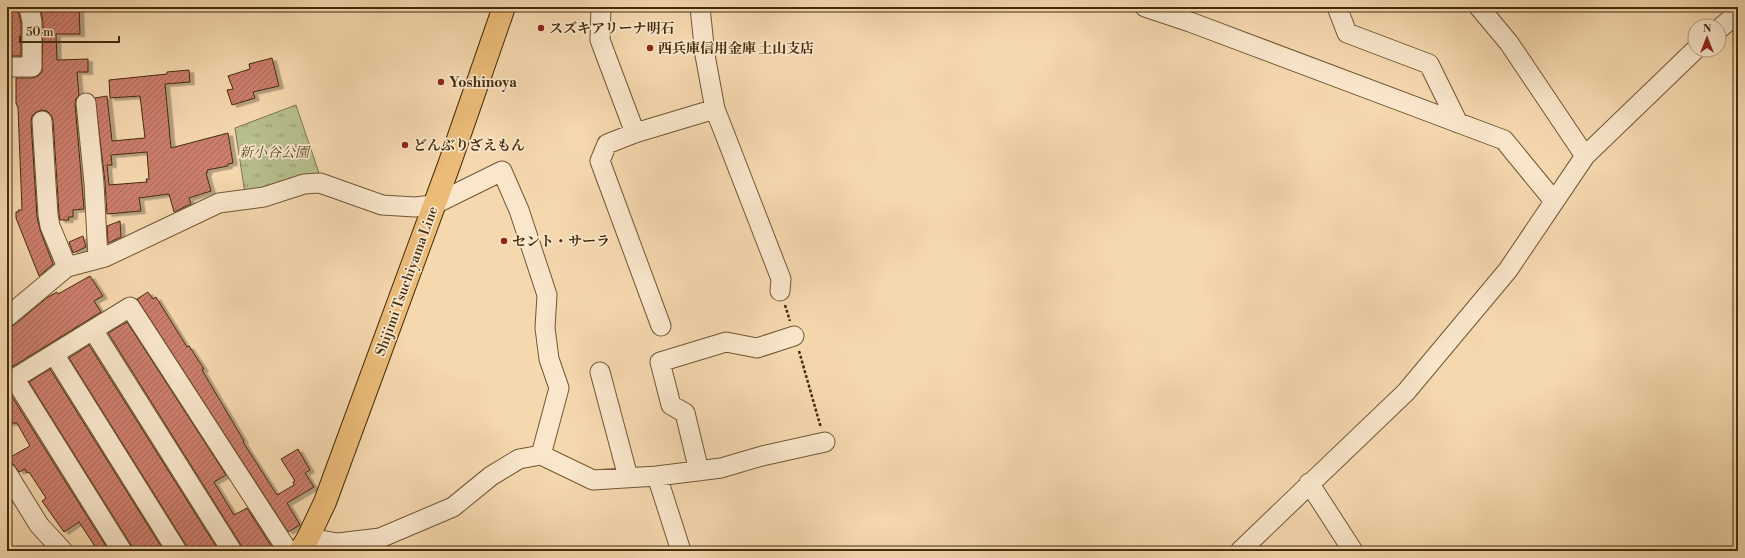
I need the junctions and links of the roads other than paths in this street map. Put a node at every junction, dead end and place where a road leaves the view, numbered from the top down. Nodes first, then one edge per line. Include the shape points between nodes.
1 (29, 7) edge
2 (504, 7) edge
3 (601, 7) edge
4 (700, 7) edge
5 (1145, 7) edge
6 (1337, 7) edge
7 (1479, 7) edge
8 (1738, 13) edge
9 (1727, 22) edge
10 (1687, 58) edge
11 (7, 67) edge
12 (86, 103) dead end
13 (715, 109) junction
14 (42, 121) dead end
15 (1458, 123) junction
16 (635, 133) junction
17 (1585, 156) junction
18 (1554, 201) junction
19 (433, 205) junction
20 (98, 258) junction
21 (67, 266) junction
22 (780, 291) road end
23 (7, 317) edge
24 (661, 326) dead end
25 (93, 330) junction
26 (794, 336) road end
27 (54, 354) junction
28 (600, 372) dead end
29 (11, 380) edge
30 (825, 442) road end
31 (541, 455) junction
32 (699, 471) junction
33 (7, 473) edge
34 (657, 476) junction
35 (628, 477) junction
36 (1309, 483) junction
37 (304, 545) edge
38 (63, 551) edge
39 (122, 551) edge
40 (177, 551) edge
41 (232, 551) edge
42 (288, 551) edge
43 (681, 551) edge
44 (1240, 551) edge
45 (1353, 551) edge

1 - 11 street via 35,67
2 - 19 main road, Shijimi Tsuchiyama Line
3 - 16 street via 600,40
4 - 13 street via 705,55
5 - 15 street
6 - 15 street via 1347,32 1429,64
7 - 17 street via 1509,43
8 - 9 street
10 - 17 street
12 - 20 street
13 - 16 street
13 - 22 street via 781,279
14 - 21 street via 48,215
15 - 18 street via 1504,140
16 - 24 street via 607,144 600,161
17 - 18 street
18 - 36 street via 1508,270 1406,392
19 - 20 street via 382,205 320,183 304,184 264,197 219,203
19 - 31 street via 502,171 519,210 546,295 549,359 559,388
19 - 37 main road, Shijimi Tsuchiyama Line via 333,480
20 - 21 street
21 - 23 street
25 - 27 street
25 - 41 street
25 - 42 street via 130,307
26 - 32 street via 758,348 726,342 660,362 671,405 685,413
27 - 29 street
27 - 40 street
28 - 35 street
29 - 39 street
30 - 32 street via 721,468
31 - 35 street via 593,480
31 - 37 street via 519,459 491,476 453,507 380,538
32 - 34 street
33 - 38 street via 39,525
34 - 35 street
34 - 43 street
36 - 44 street
36 - 45 street

